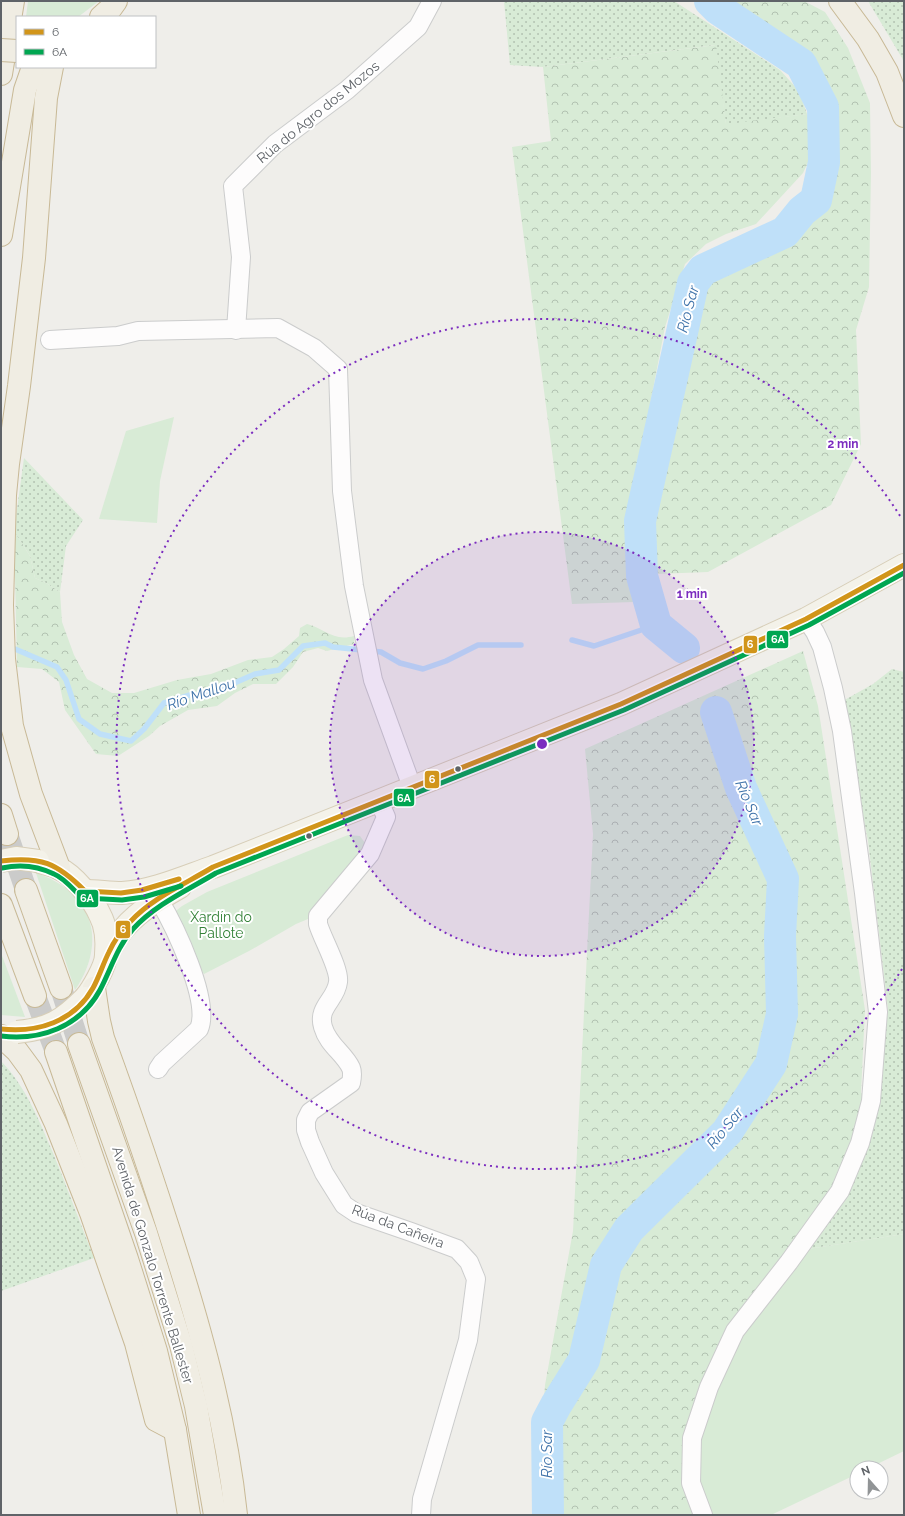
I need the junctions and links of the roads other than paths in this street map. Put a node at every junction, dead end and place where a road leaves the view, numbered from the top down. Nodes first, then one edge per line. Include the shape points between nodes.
1 (13, 1) edge
2 (432, 1) edge
3 (840, 1) edge
4 (1, 50) edge
5 (16, 51) edge
6 (33, 68) edge
7 (52, 68) edge
8 (1, 74) edge
9 (904, 116) edge
10 (1, 236) edge
11 (236, 330) junction
12 (50, 340) dead end
13 (900, 567) edge
14 (806, 619) junction
15 (412, 787) junction
16 (379, 801) junction
17 (1, 861) edge
18 (213, 867) junction
19 (59, 868) junction
20 (26, 890) tunnel mouth
21 (85, 891) junction
22 (159, 900) junction
23 (1, 905) edge
24 (106, 956) junction
25 (61, 988) tunnel mouth
26 (89, 993) junction
27 (35, 996) tunnel mouth
28 (6, 1032) edge
29 (79, 1044) tunnel mouth
30 (56, 1052) tunnel mouth
31 (158, 1069) dead end
32 (175, 1430) junction
33 (189, 1515) edge
34 (215, 1515) edge
35 (236, 1515) edge
36 (421, 1515) edge
37 (703, 1515) edge

1 - 8 highway
2 - 11 street, Rúa do Agro dos Mozos via 418,27 347,90 275,144 233,186 241,257
3 - 9 highway via 868,39 887,72
4 - 5 highway, bridge
6 - 10 highway via 25,90
7 - 19 highway via 46,98 34,258 8,464 2,605 4,659 12,726 31,794
11 - 12 street via 138,331 118,336
11 - 15 street via 278,328 314,348 338,369 342,491 364,643 372,680
13 - 14 main road
14 - 15 main road via 621,704
14 - 37 street via 822,647 834,688 864,893 878,1012 871,1101 860,1143 840,1191 735,1331 709,1387 692,1438 691,1483
15 - 16 main road
16 - 18 main road
16 - 36 street, Rúa da Cañeira via 386,817 370,854 318,916 318,924 338,973 335,991 322,1015 323,1027 328,1038 351,1068 353,1076 350,1083 310,1112 306,1120 306,1130 324,1172 344,1205 356,1213 457,1249 469,1262 476,1279 468,1340 422,1499
17 - 19 main road, bridge via 16,858 38,861
18 - 21 main road via 142,890 121,893
18 - 22 main road
19 - 21 main road
20 - 25 highway
21 - 24 main road via 104,928
22 - 24 main road via 134,918 118,936
22 - 31 street via 187,955 202,1017 199,1029
23 - 27 highway
24 - 26 main road
26 - 28 main road, bridge via 70,1013 53,1024 37,1030
26 - 35 highway via 157,1189 197,1320 216,1397
28 - 32 highway via 30,1070 56,1124 91,1213 136,1343 156,1420
29 - 34 highway, Avenida de Gonzalo Torrente Ballester via 146,1233 181,1345 196,1406
30 - 32 highway, Avenida de Gonzalo Torrente Ballester via 156,1351
32 - 33 highway, Avenida de Gonzalo Torrente Ballester

